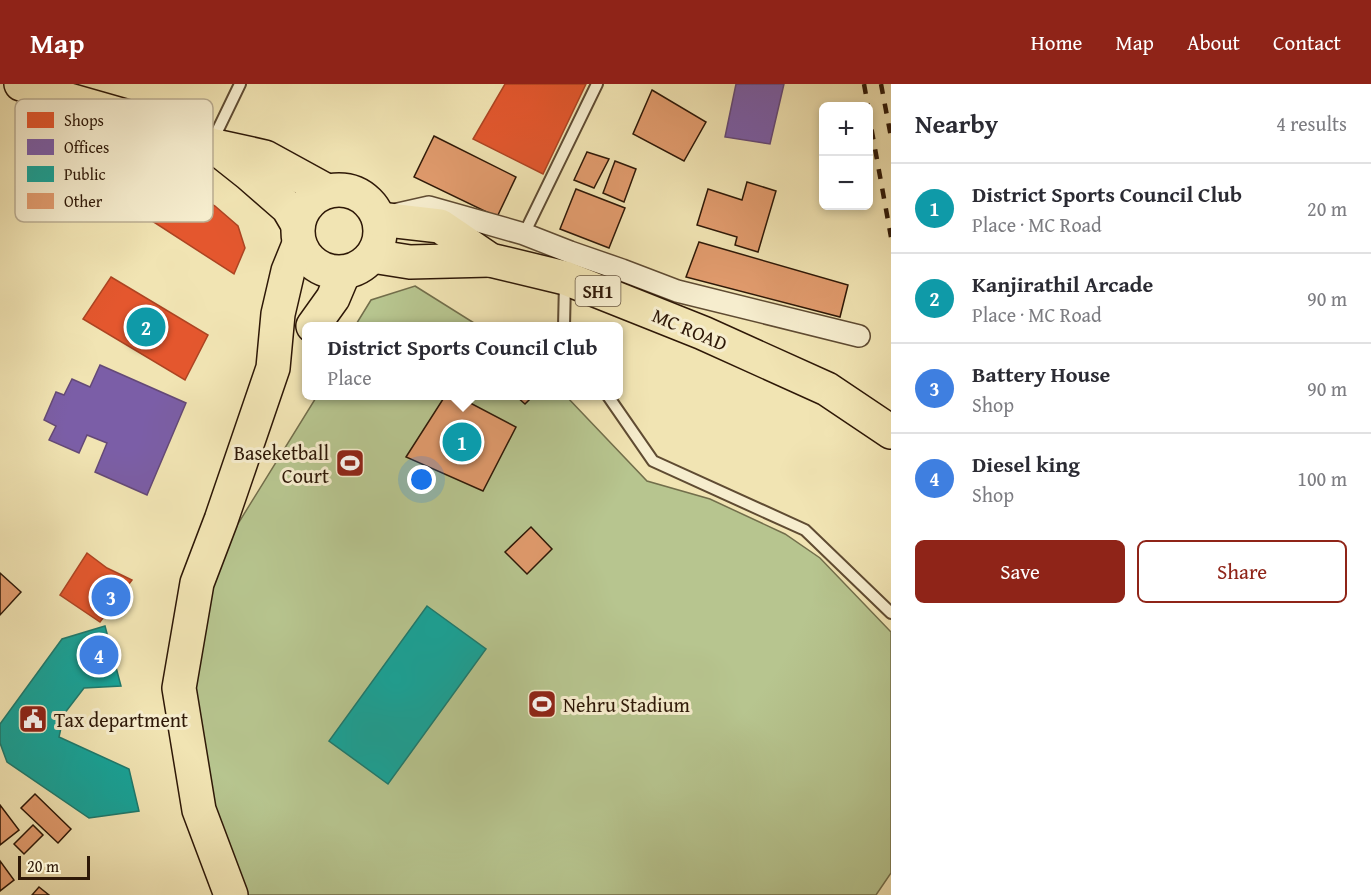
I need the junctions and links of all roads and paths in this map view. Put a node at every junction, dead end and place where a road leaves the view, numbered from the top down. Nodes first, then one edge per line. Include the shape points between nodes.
1 (21, 84) edge
2 (240, 84) edge
3 (597, 84) edge
4 (66, 99) edge
5 (213, 141) edge
6 (213, 145) edge
7 (213, 147) edge
8 (327, 191) junction
9 (379, 219) junction
10 (299, 234) junction
11 (524, 234) junction
12 (372, 256) junction
13 (490, 260) junction
14 (344, 272) junction
15 (565, 278) junction
16 (316, 322) edge
17 (564, 322) edge
18 (859, 336) dead end
19 (302, 341) edge
20 (273, 368) junction
21 (611, 400) edge
22 (891, 432) edge
23 (891, 613) edge
24 (231, 895) edge

1 - 4 main road
2 - 5 lane
3 - 11 lane
6 - 8 main road via 265,157
7 - 10 main road via 288,208
8 - 9 main road via 338,189 359,194
8 - 10 main road via 316,196 301,213
9 - 11 street via 429,207
9 - 12 main road via 381,231
9 - 13 main road, MC ROAD / SH1 via 440,226
10 - 14 main road via 306,256 317,266
10 - 20 main road via 278,314
11 - 18 street via 677,291
12 - 13 main road via 410,262
12 - 14 main road via 365,264
13 - 15 main road, MC ROAD / SH1
14 - 16 main road
15 - 17 lane
15 - 22 main road, MC ROAD / SH1 via 703,333 827,389
19 - 20 main road
20 - 24 main road via 197,583 179,688 199,810
21 - 23 lane via 653,460 805,530

